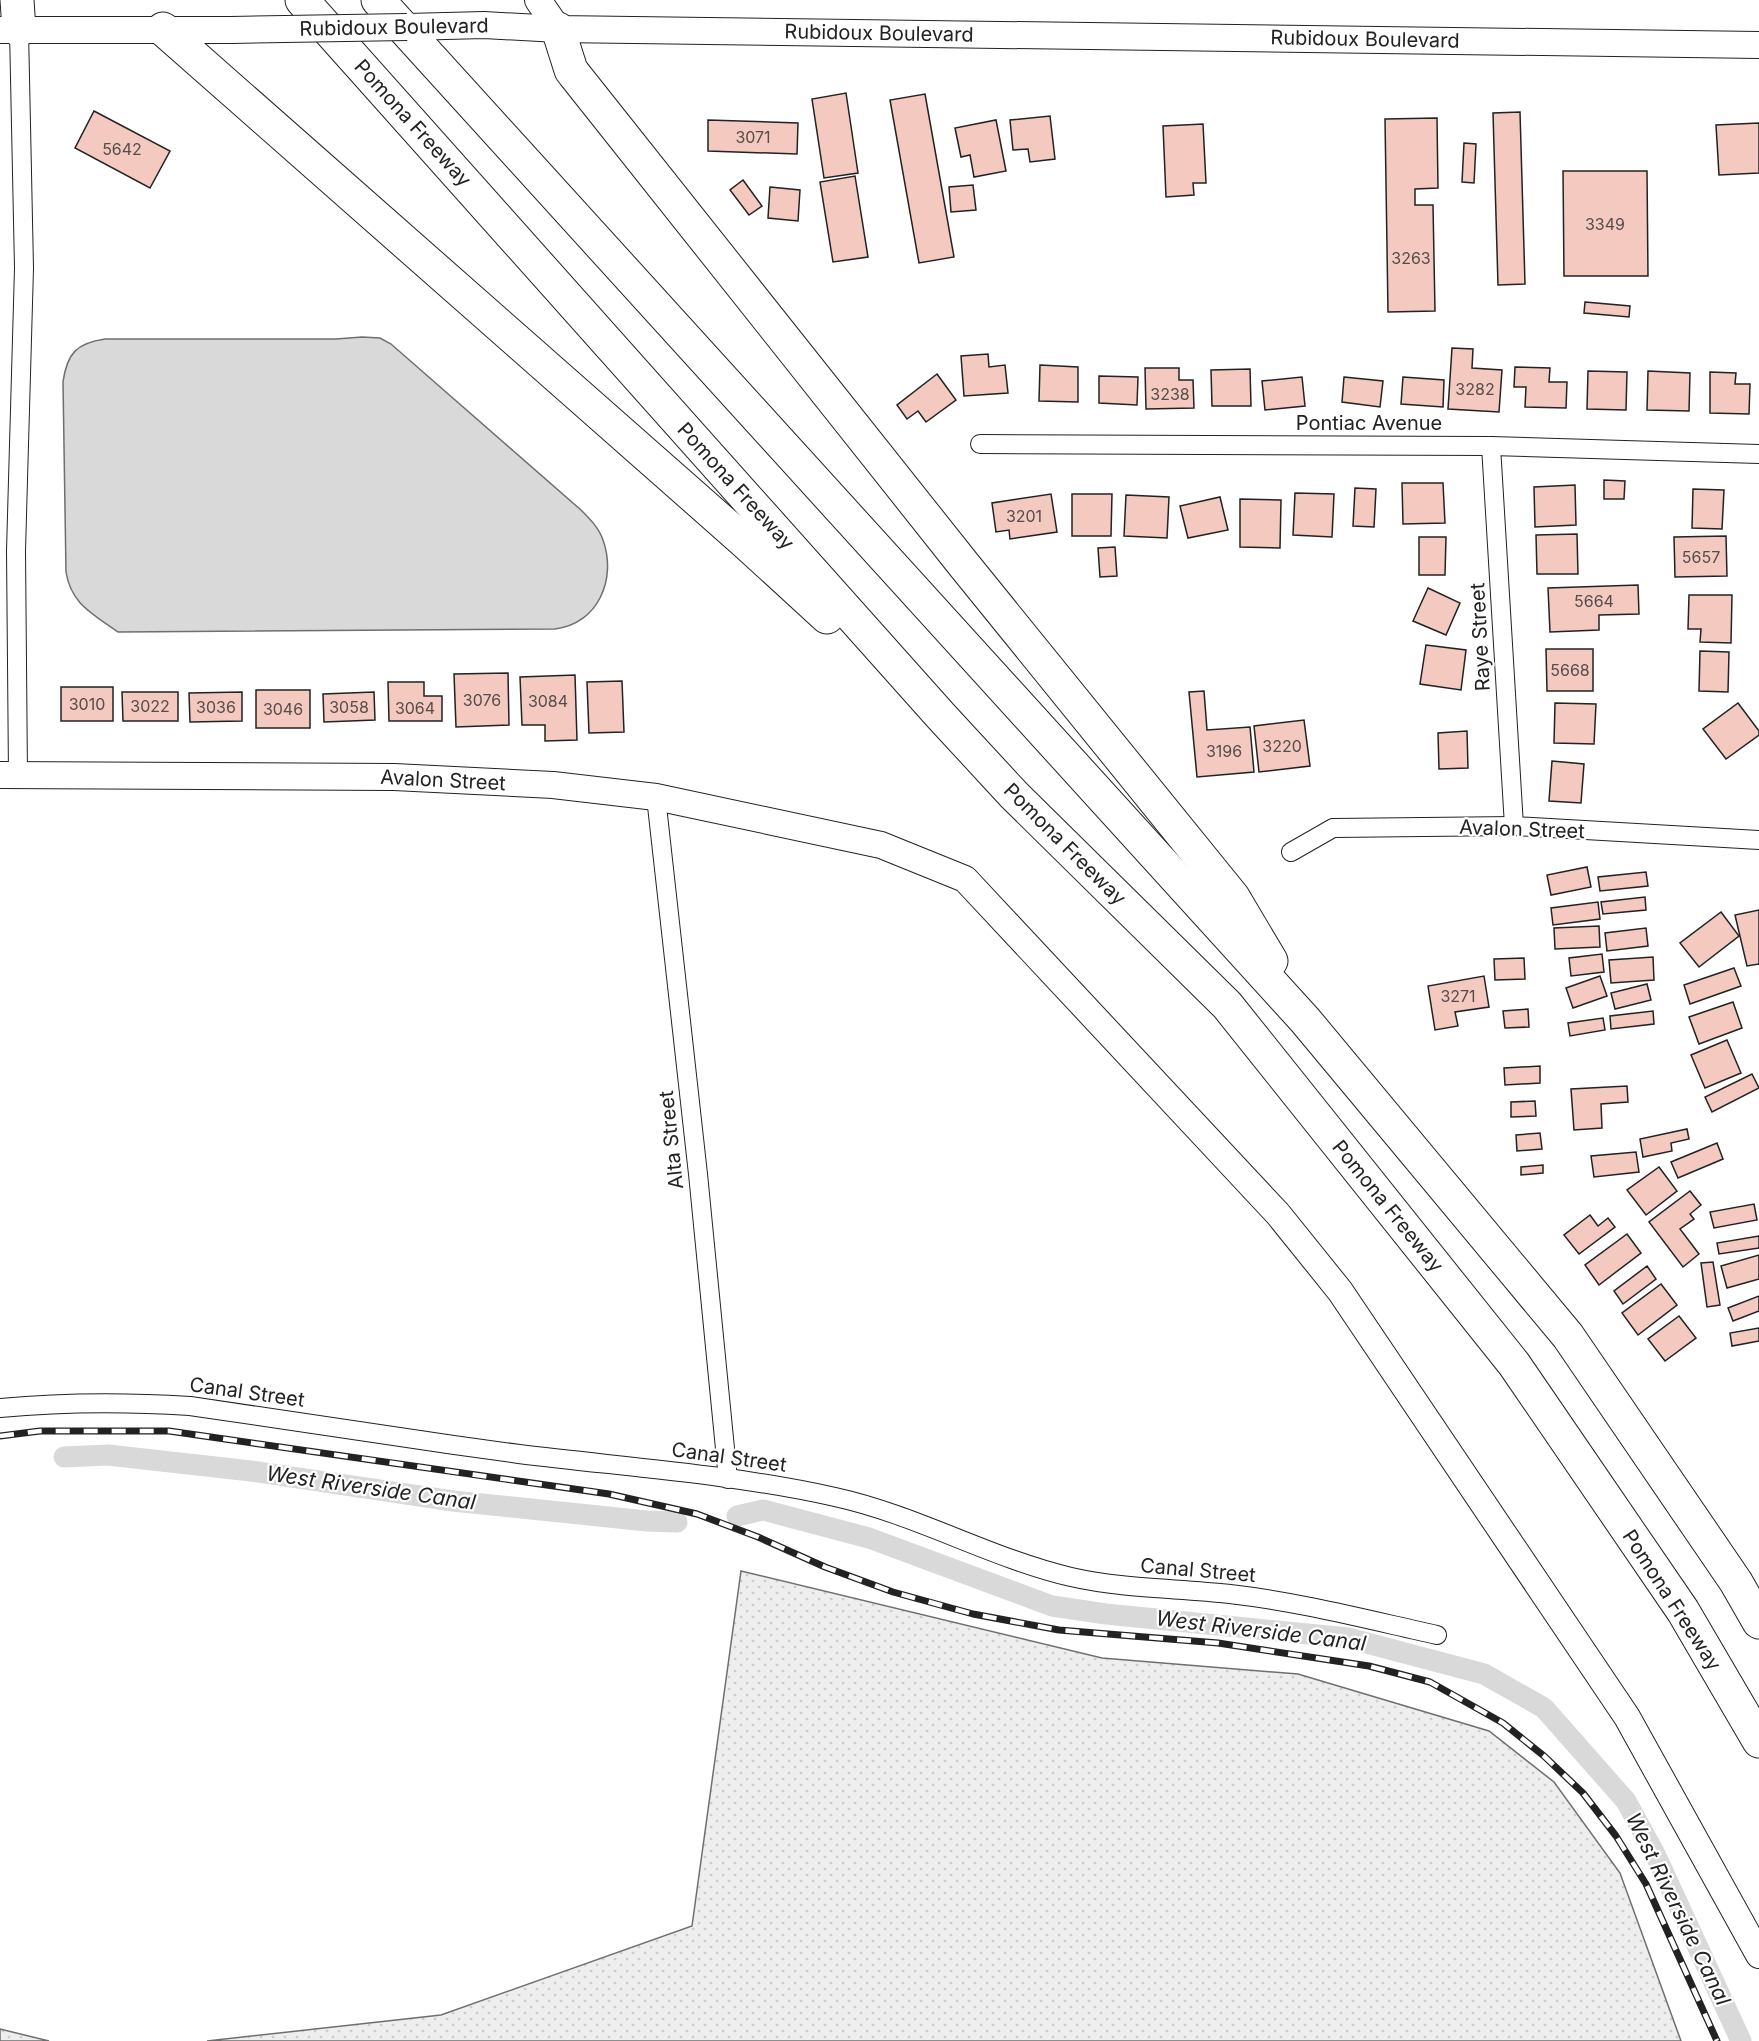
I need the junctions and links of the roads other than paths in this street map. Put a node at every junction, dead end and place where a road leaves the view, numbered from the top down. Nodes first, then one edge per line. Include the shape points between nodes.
1 (302, 0) edge
2 (378, 0) edge
3 (538, 0) edge
4 (12, 20) edge
5 (164, 29) junction
6 (558, 29) junction
7 (1759, 45) edge
8 (980, 444) dead end
9 (1491, 446) junction
10 (1759, 454) edge
11 (8, 551) edge
12 (9, 775) edge
13 (1014, 795) junction
14 (656, 797) junction
15 (1514, 826) junction
16 (1759, 840) edge
17 (1291, 852) dead end
18 (1305, 1020) junction
19 (0, 1408) edge
20 (728, 1479) junction
21 (1759, 1622) edge
22 (1437, 1635) dead end
23 (1759, 1741) edge
24 (1759, 1955) edge

1 - 13 highway, Pomona Freeway
2 - 18 highway
3 - 6 street
4 - 5 street, Rubidoux Boulevard
4 - 11 street via 24,268
5 - 6 street, Rubidoux Boulevard, bridge via 484,25
5 - 13 highway via 787,579
6 - 7 street, Rubidoux Boulevard
6 - 18 highway via 571,70 1233,897
8 - 9 street, Pontiac Avenue
9 - 10 street, Pontiac Avenue
9 - 15 street, Raye Street
11 - 12 street
12 - 14 street, Avalon Street via 394,777 553,785
13 - 23 highway, Pomona Freeway via 1227,1005 1514,1364 1683,1611
14 - 20 street, Alta Street
14 - 24 street, Avalon Street via 881,845 964,879 1278,1214 1340,1291 1627,1717
15 - 16 street, Avalon Street
15 - 17 street, Avalon Street via 1333,828
18 - 21 highway via 1568,1336 1730,1572
19 - 20 street, Canal Street via 91,1403 190,1406 518,1454
20 - 22 street, Canal Street via 837,1497 894,1513 1026,1564 1071,1577 1298,1604

